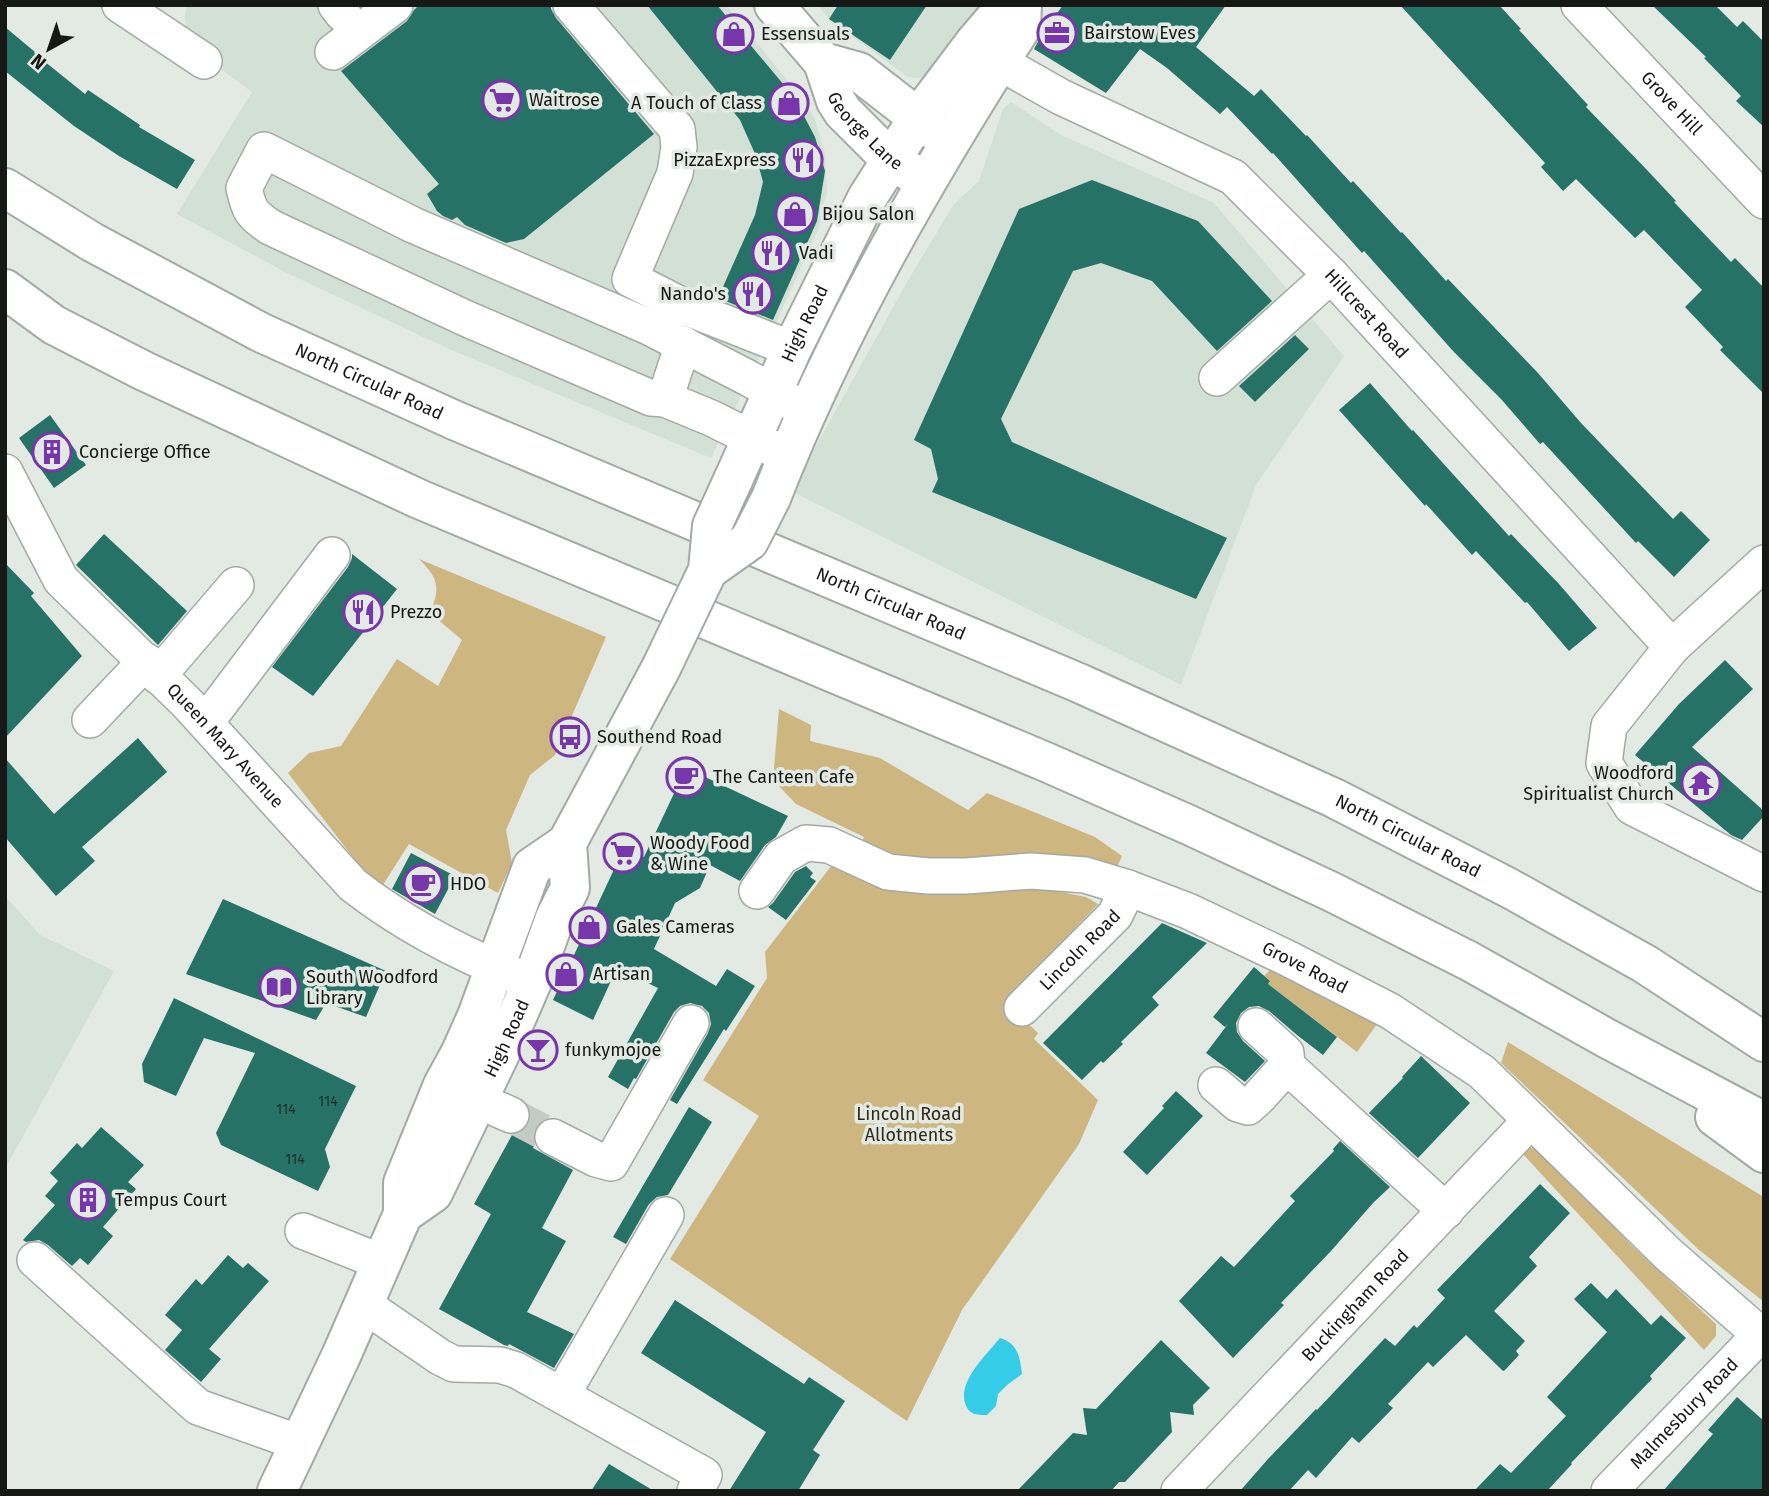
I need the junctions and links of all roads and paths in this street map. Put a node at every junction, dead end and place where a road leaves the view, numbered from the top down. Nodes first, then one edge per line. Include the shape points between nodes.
1 (120, 5) edge
2 (395, 5) edge
3 (572, 5) edge
4 (774, 5) edge
5 (1021, 5) edge
6 (1578, 5) edge
7 (333, 52) dead end
8 (204, 61) dead end
9 (823, 62) junction
10 (999, 62) junction
11 (918, 118) junction
12 (949, 142) junction
13 (890, 159) junction
14 (926, 182) junction
15 (5, 188) edge
16 (1764, 201) edge
17 (1331, 275) junction
18 (5, 289) edge
19 (683, 344) junction
20 (792, 349) junction
21 (1217, 378) dead end
22 (773, 392) junction
23 (665, 399) junction
24 (808, 411) junction
25 (751, 439) junction
26 (788, 456) junction
27 (5, 472) edge
28 (332, 555) dead end
29 (1764, 563) edge
30 (708, 570) junction
31 (236, 585) dead end
32 (1672, 647) junction
33 (152, 668) junction
34 (90, 720) dead end
35 (206, 722) junction
36 (567, 843) junction
37 (1764, 874) edge
38 (1128, 888) junction
39 (757, 891) dead end
40 (1645, 964) junction
41 (495, 968) junction
42 (532, 982) junction
43 (1022, 1008) dead end
44 (691, 1023) dead end
45 (1256, 1026) dead end
46 (1764, 1026) edge
47 (1606, 1038) junction
48 (1764, 1042) edge
49 (1287, 1066) junction
50 (443, 1085) junction
51 (1216, 1085) dead end
52 (494, 1107) junction
53 (1531, 1120) junction
54 (1764, 1122) edge
55 (553, 1137) tunnel mouth
56 (1764, 1153) edge
57 (1446, 1211) junction
58 (403, 1213) junction
59 (666, 1215) dead end
60 (303, 1231) dead end
61 (35, 1260) dead end
62 (381, 1262) junction
63 (363, 1304) junction
64 (1762, 1337) edge
65 (562, 1395) junction
66 (300, 1443) junction
67 (277, 1491) edge
68 (695, 1491) edge
69 (1179, 1491) edge
70 (1609, 1491) edge

1 - 8 street
2 - 7 street
3 - 20 street via 677,129 675,173 630,279 685,307
4 - 9 main road, George Lane
5 - 10 main road, High Road via 1021,28
5 - 11 main road, High Road via 1000,13
6 - 16 street, Grove Hill
9 - 11 main road, George Lane via 859,72
9 - 13 main road, George Lane via 843,112
10 - 12 main road, High Road
10 - 17 street, Hillcrest Road via 1061,97 1233,177
11 - 12 main road, George Lane
11 - 13 main road, High Road
12 - 14 main road, High Road
13 - 14 main road, George Lane
13 - 20 main road, High Road
14 - 24 main road, High Road via 838,345
15 - 40 main road, North Circular Road via 92,242 260,332 1233,751 1509,888
17 - 21 street
17 - 32 street, Hillcrest Road
18 - 47 main road via 54,325 144,371 419,499 1201,830 1469,961
19 - 22 street
19 - 23 street
19 - 23 street via 414,225 264,150 244,188 248,207 270,227 465,318 651,398
20 - 22 main road, High Road
22 - 24 street
22 - 25 main road, High Road
23 - 25 street
24 - 26 main road, High Road
25 - 26 street
25 - 30 main road, High Road, bridge via 712,526
26 - 30 main road, High Road, bridge via 749,541
27 - 33 street, Queen Mary Avenue via 61,580
28 - 35 street
29 - 32 street
30 - 36 main road, High Road, bridge
31 - 33 street
32 - 37 street via 1609,726 1604,763 1632,807
33 - 34 street
33 - 35 street, Queen Mary Avenue
35 - 41 street, Queen Mary Avenue via 353,885 424,933
36 - 41 main road, High Road via 532,867
36 - 42 main road, High Road via 570,888
38 - 39 street, Grove Road via 1085,875 1031,871 966,876 888,872 829,845 806,843 780,857
38 - 43 street, Lincoln Road via 1115,915
38 - 53 street, Grove Road via 1289,958 1390,1011 1482,1072
40 - 46 main road
40 - 48 main road, North Circular Road
41 - 42 street, Queen Mary Avenue
41 - 50 main road, High Road
42 - 52 main road, High Road
44 - 55 street via 611,1163
45 - 49 street via 1286,1053
47 - 54 main road
47 - 56 main road
49 - 51 street via 1248,1107
49 - 57 street
50 - 52 street
50 - 58 main road, High Road via 404,1183
52 - 58 main road, High Road via 433,1193
53 - 57 street, Buckingham Road
53 - 64 street, Grove Road via 1668,1254
57 - 69 street, Buckingham Road
58 - 62 main road, High Road
59 - 65 street
60 - 62 street
61 - 66 street via 198,1407
62 - 63 main road, High Road
63 - 65 street via 454,1364 500,1365
63 - 66 main road, High Road
64 - 70 street, Malmesbury Road
65 - 68 street via 704,1475
66 - 67 main road, High Road

